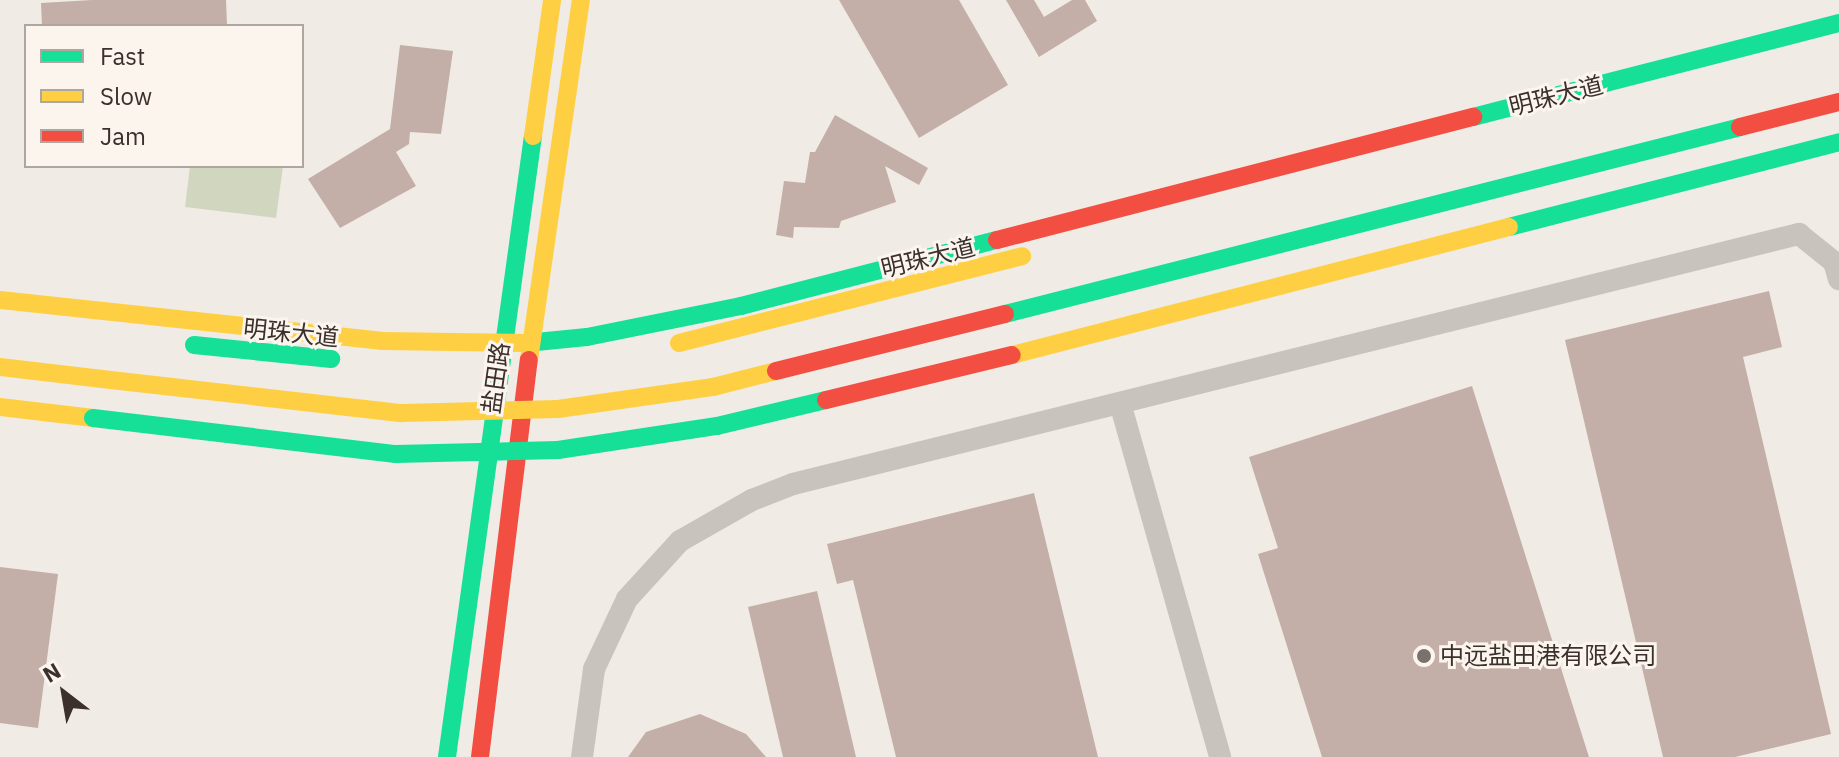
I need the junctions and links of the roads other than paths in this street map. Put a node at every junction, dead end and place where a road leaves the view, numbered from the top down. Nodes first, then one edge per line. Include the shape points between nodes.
1 (552, 0) edge
2 (581, 0) edge
3 (1839, 23) edge
4 (1839, 102) edge
5 (1839, 142) edge
6 (1037, 253) dead end
7 (1839, 279) edge
8 (0, 300) edge
9 (531, 341) junction
10 (175, 343) dead end
11 (501, 345) junction
12 (655, 348) dead end
13 (347, 361) dead end
14 (555, 362) dead end
15 (529, 364) junction
16 (492, 365) junction
17 (0, 367) edge
18 (1120, 403) junction
19 (0, 407) edge
20 (447, 757) edge
21 (480, 757) edge
22 (582, 757) edge
23 (1220, 757) edge

1 - 11 street, 盐田路
2 - 9 street, 盐田路
3 - 9 street, 明珠大道 via 741,306 651,327
4 - 17 street, bridge via 713,387 558,409 464,414 342,409
5 - 19 street, bridge via 717,426 558,450 396,454
6 - 12 street, 明珠大道
7 - 18 street via 1834,262 1799,234
8 - 11 street, 明珠大道 via 305,335
9 - 11 street, 明珠大道
9 - 15 street, 盐田路
10 - 13 street, 明珠大道
11 - 16 street, 盐田路
14 - 15 street
15 - 16 street
15 - 21 street, 盐田路
16 - 20 street, 盐田路
18 - 22 street via 793,484 752,500 680,541 635,589 606,637 594,669
18 - 23 street

